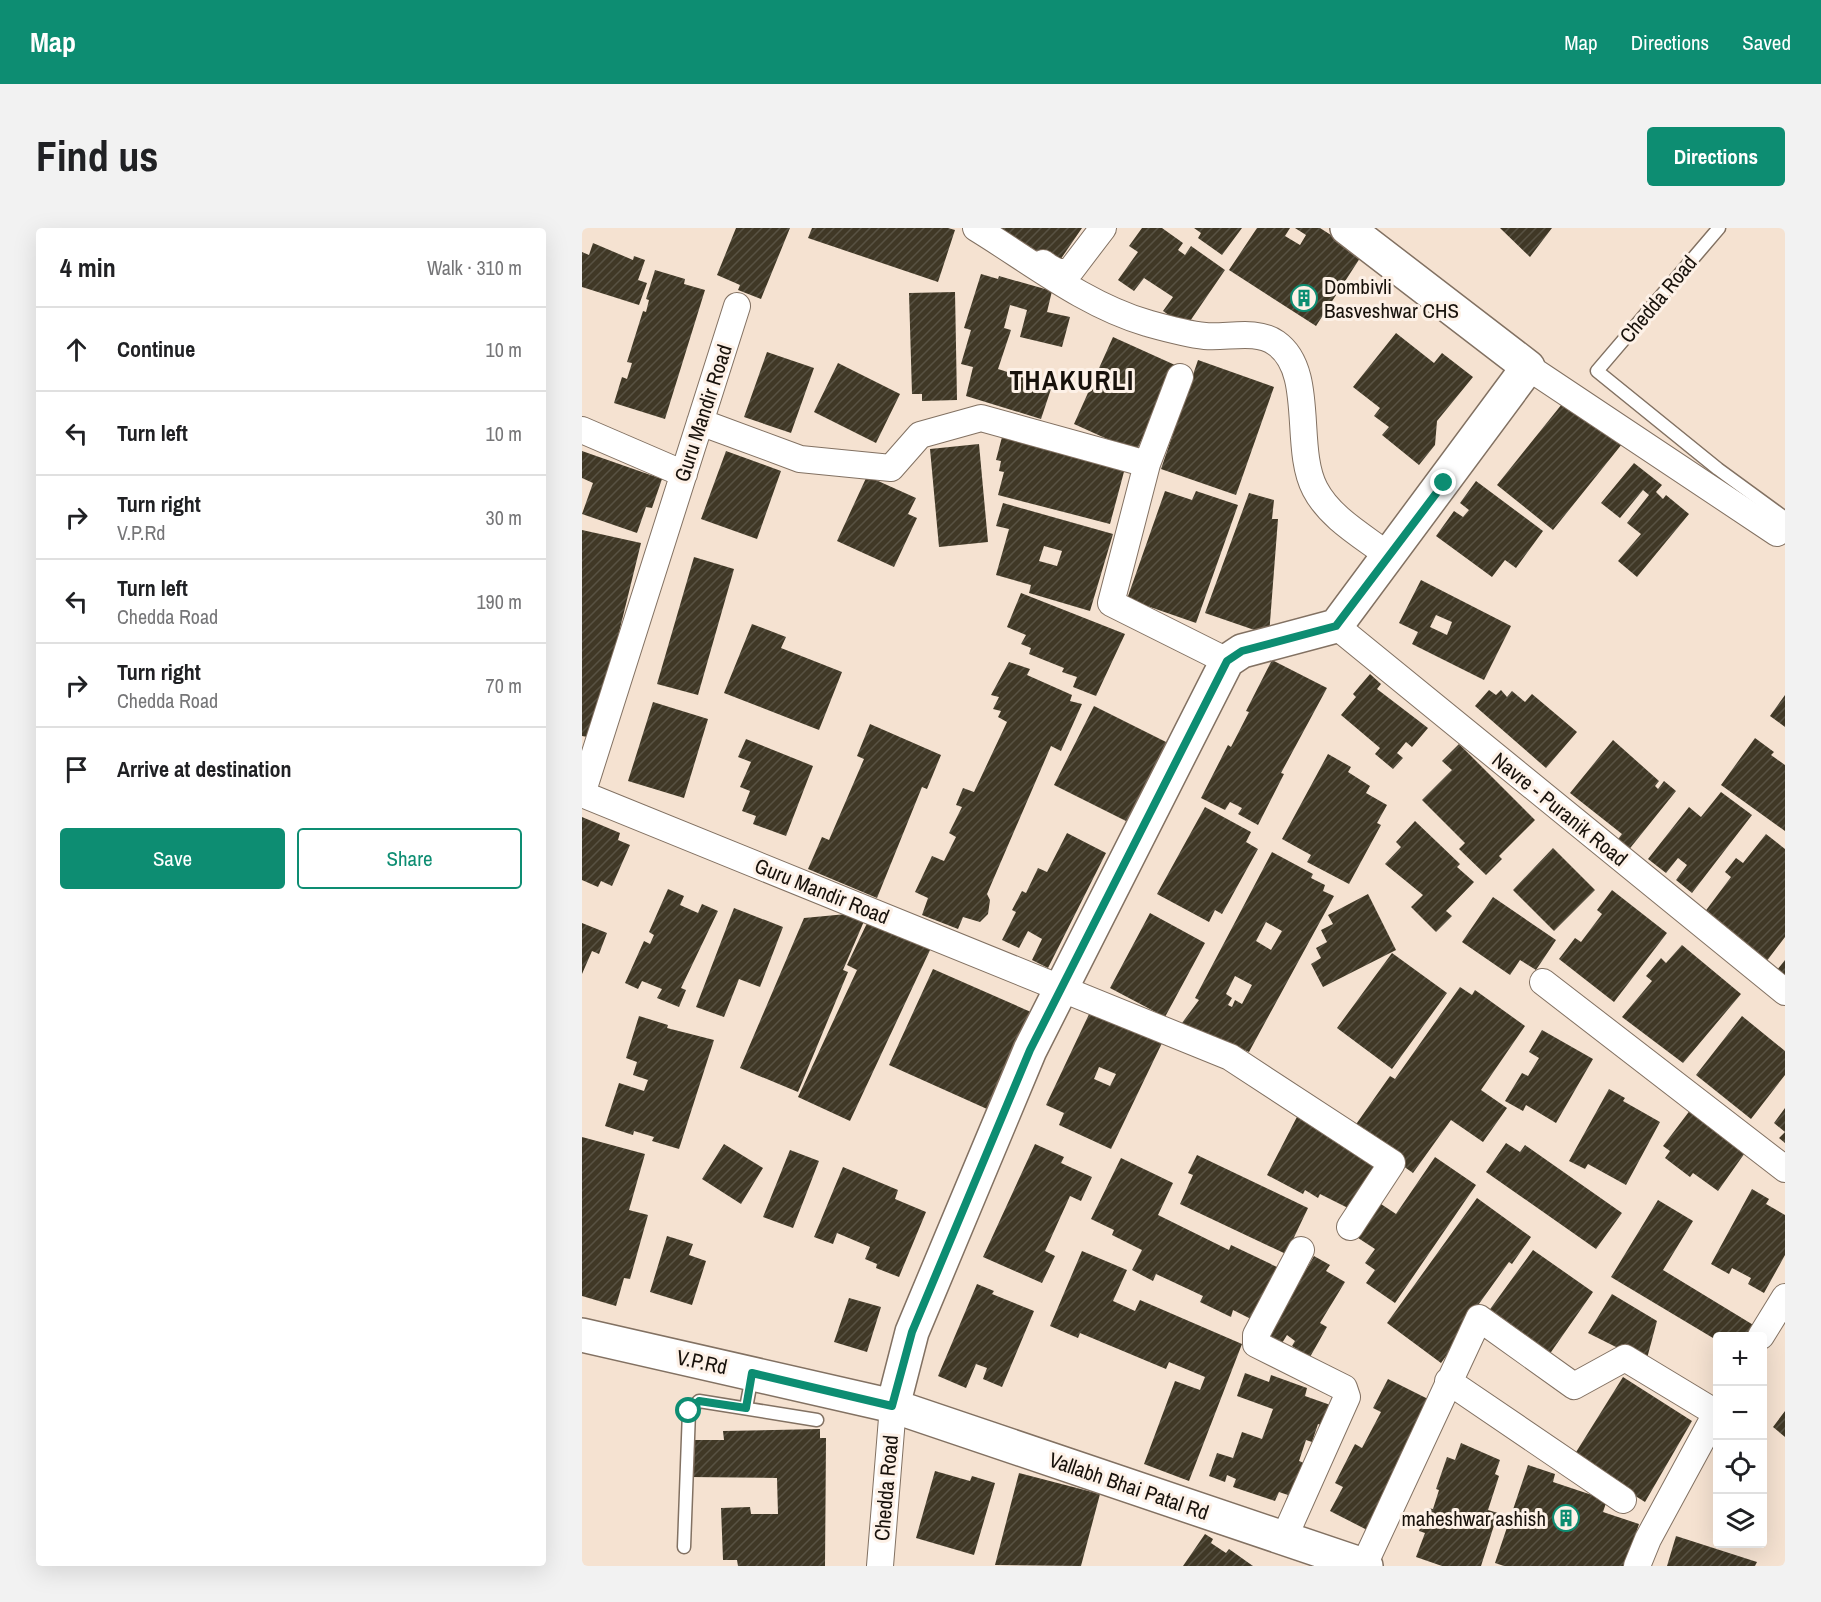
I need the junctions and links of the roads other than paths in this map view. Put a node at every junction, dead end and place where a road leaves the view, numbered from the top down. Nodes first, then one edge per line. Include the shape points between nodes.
1 (976, 228) edge
2 (992, 228) edge
3 (1103, 228) edge
4 (1347, 228) edge
5 (1719, 228) edge
6 (737, 306) dead end
7 (1528, 367) junction
8 (1180, 377) dead end
9 (700, 422) junction
10 (582, 430) edge
11 (1148, 464) junction
12 (684, 474) junction
13 (1781, 525) edge
14 (1389, 556) junction
15 (1336, 626) junction
16 (1227, 661) junction
17 (582, 794) edge
18 (1543, 982) dead end
19 (1062, 988) junction
20 (1785, 992) edge
21 (1785, 1168) edge
22 (1350, 1227) dead end
23 (1301, 1250) dead end
24 (1785, 1297) edge
25 (1763, 1332) edge
26 (582, 1335) edge
27 (752, 1373) junction
28 (1448, 1381) junction
29 (892, 1406) junction
30 (746, 1408) junction
31 (1713, 1409) edge
32 (1713, 1418) edge
33 (817, 1420) dead end
34 (1623, 1500) dead end
35 (1284, 1538) junction
36 (684, 1547) dead end
37 (880, 1566) edge
38 (1365, 1566) edge
39 (1637, 1566) edge

1 - 14 street via 1101,305 1119,312 1205,336 1255,335 1276,343 1296,368 1303,453 1315,489 1336,515
2 - 3 street via 1054,271 1064,273 1071,270
4 - 7 street
5 - 13 lane, Chedda Road via 1597,371
6 - 9 street, Guru Mandir Road
7 - 13 street
7 - 14 street
8 - 11 street
9 - 11 street via 800,459 891,468 920,435 981,418
9 - 12 street, Guru Mandir Road
10 - 12 street
11 - 16 street via 1111,603
12 - 17 street, Guru Mandir Road
14 - 15 street
15 - 16 street via 1242,651
15 - 20 street, Navre - Puranik Road
16 - 19 street, Chedda Road
17 - 19 street, Guru Mandir Road
18 - 21 street
19 - 22 street, Guru Mandir Road via 1230,1057 1392,1164
19 - 29 street, Chedda Road via 1030,1050 912,1332
23 - 35 street via 1256,1335 1256,1344 1344,1388 1347,1396
24 - 25 street
26 - 27 street, V.P.Rd
27 - 29 street, V.P.Rd
27 - 30 lane
28 - 31 street via 1479,1318 1574,1386 1625,1358
28 - 34 street
28 - 38 street
29 - 35 street, Vallabh Bhai Patal Rd
29 - 37 street, Chedda Road
30 - 33 lane
30 - 36 lane via 699,1401 689,1411
32 - 39 street
35 - 38 street, Vallabh Bhai Patal Rd

